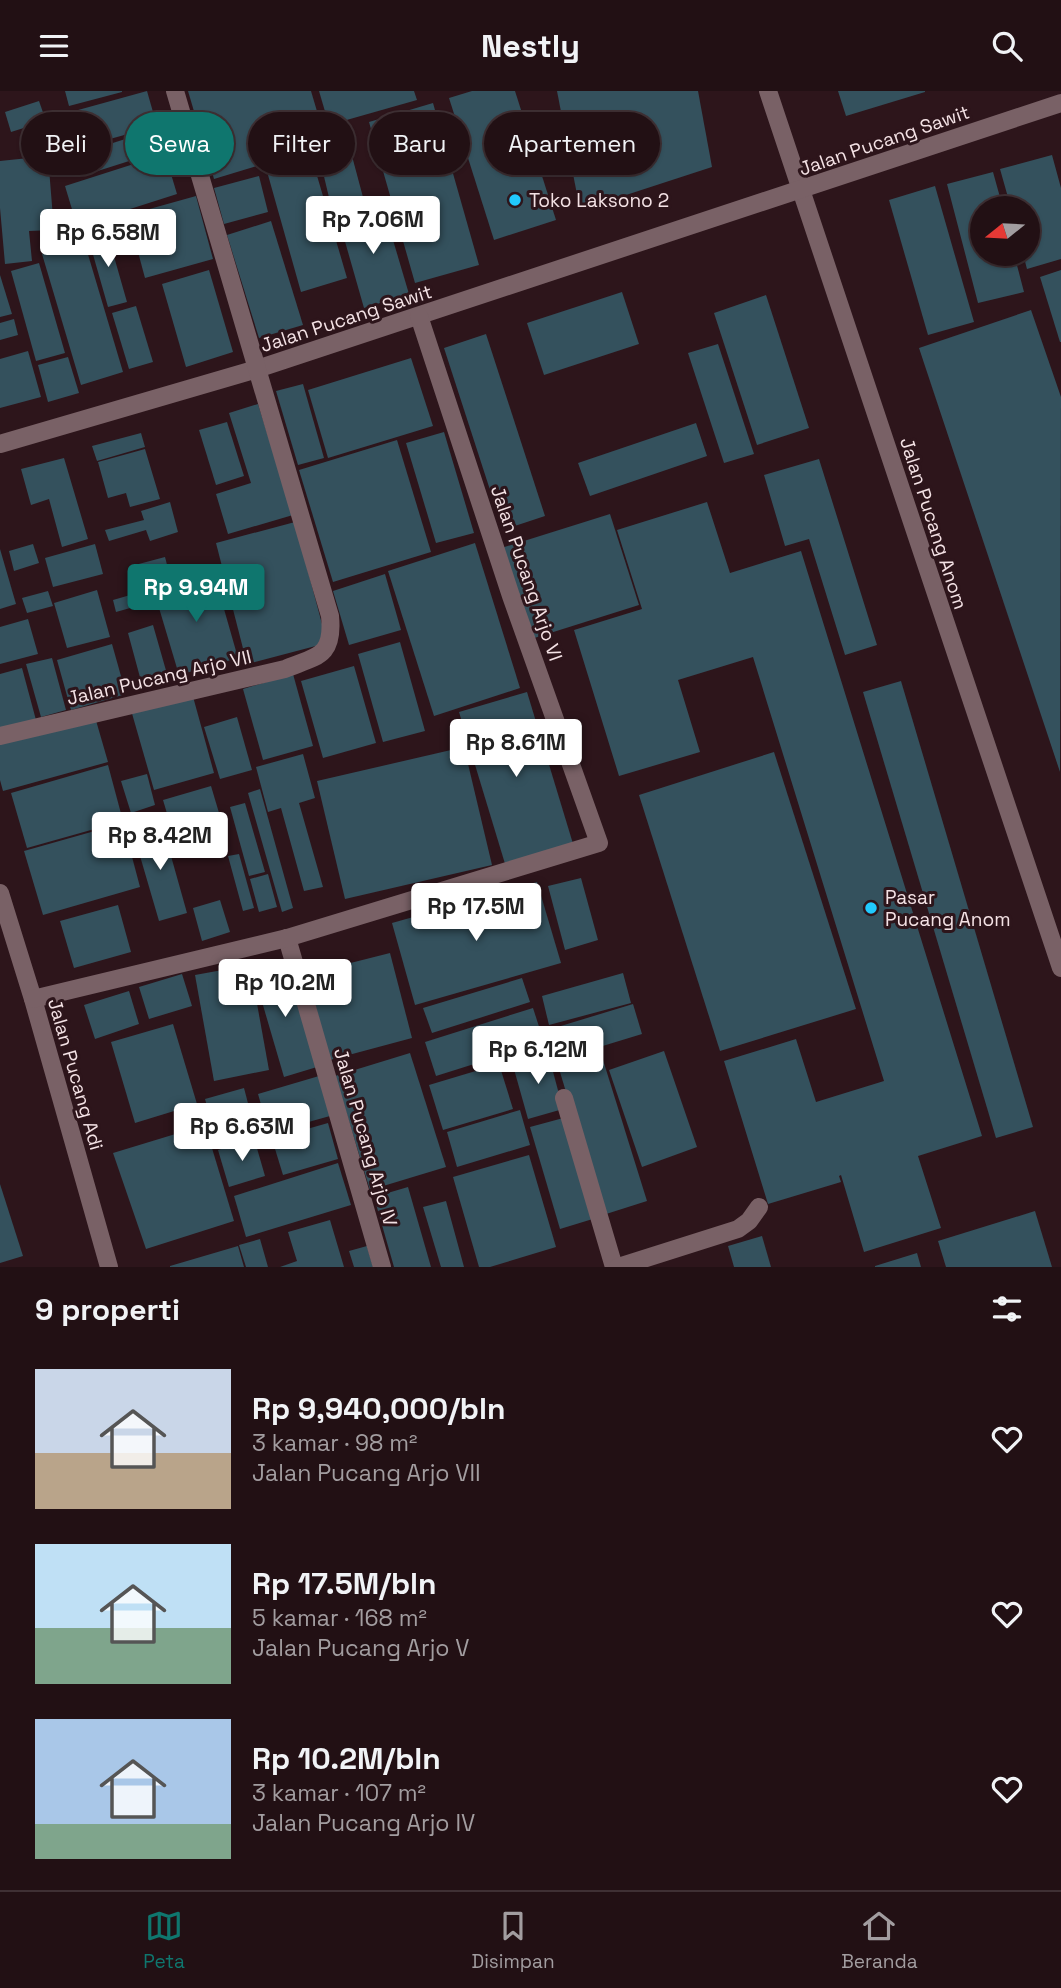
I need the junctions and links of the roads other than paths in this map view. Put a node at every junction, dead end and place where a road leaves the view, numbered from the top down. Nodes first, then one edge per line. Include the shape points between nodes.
1 (175, 91) edge
2 (768, 91) edge
3 (1061, 103) edge
4 (801, 191) junction
5 (419, 316) junction
6 (257, 369) junction
7 (0, 444) edge
8 (0, 736) edge
9 (0, 893) edge
10 (287, 938) junction
11 (1061, 968) edge
12 (33, 999) junction
13 (564, 1098) dead end
14 (759, 1207) dead end
15 (109, 1267) edge
16 (382, 1267) edge
17 (616, 1267) edge

1 - 6 street
2 - 4 street, Jalan Pucang Anom
3 - 4 street, Jalan Pucang Sawit
4 - 5 street, Jalan Pucang Sawit
4 - 11 street, Jalan Pucang Anom
5 - 6 street, Jalan Pucang Sawit
5 - 10 street, Jalan Pucang Arjo VI via 599,843
6 - 7 street, Jalan Pucang Sawit
6 - 8 street, Jalan Pucang Arjo VII via 330,616 330,641 324,652 285,669
9 - 12 street, Jalan Pucang Adi
10 - 12 street
10 - 16 street, Jalan Pucang Arjo IV
12 - 15 street, Jalan Pucang Adi
13 - 17 street
14 - 17 street via 738,1229

